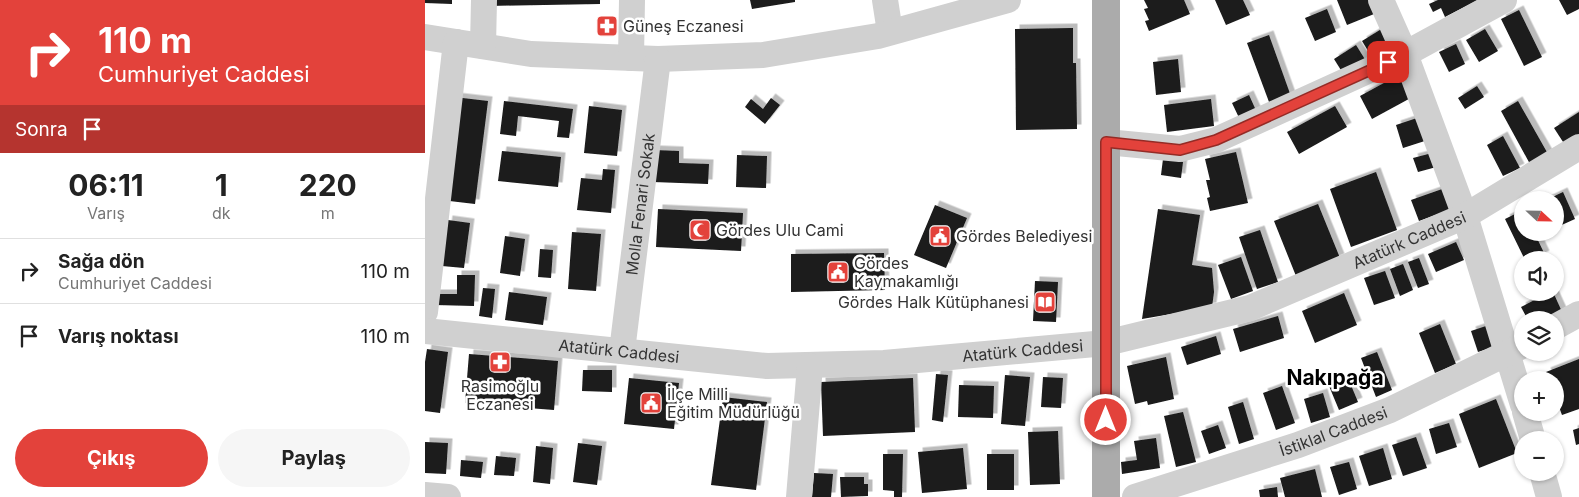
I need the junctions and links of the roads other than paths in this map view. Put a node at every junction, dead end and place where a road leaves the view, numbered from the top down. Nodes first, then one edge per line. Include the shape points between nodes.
1 (484, 0) edge
2 (631, 0) edge
3 (885, 0) edge
4 (1008, 0) edge
5 (1105, 0) edge
6 (1381, 0) edge
7 (1504, 0) edge
8 (890, 32) junction
9 (425, 37) edge
10 (456, 42) junction
11 (483, 46) junction
12 (1405, 54) junction
13 (631, 58) junction
14 (658, 58) junction
15 (1106, 142) junction
16 (1579, 147) edge
17 (433, 166) edge
18 (1465, 216) junction
19 (425, 312) edge
20 (1579, 314) edge
21 (1564, 322) edge
22 (425, 331) edge
23 (1106, 343) junction
24 (1514, 347) edge
25 (1514, 350) edge
26 (623, 351) junction
27 (810, 366) junction
28 (1545, 481) edge
29 (425, 496) edge
30 (448, 497) edge
31 (799, 497) edge
32 (1106, 497) edge
33 (1135, 497) edge
34 (1549, 497) edge

1 - 11 street
2 - 13 street
3 - 8 street
4 - 8 street
5 - 15 main road
6 - 12 street
7 - 12 street
8 - 14 street via 763,55
9 - 10 street
10 - 11 street
10 - 17 street
11 - 13 street via 531,54
12 - 15 street via 1216,140 1180,150
12 - 18 street
13 - 14 street
14 - 26 street, Molla Fenari Sokak
15 - 23 main road
16 - 18 street, Atatürk Caddesi
17 - 19 street
18 - 23 street, Atatürk Caddesi via 1250,308
18 - 24 street
20 - 21 street
22 - 26 street, Atatürk Caddesi
23 - 27 street, Atatürk Caddesi via 884,363
23 - 32 main road
25 - 33 street, İstiklal Caddesi via 1389,410 1317,438
26 - 27 street, Atatürk Caddesi via 767,366
27 - 31 street
28 - 34 street
29 - 30 street

